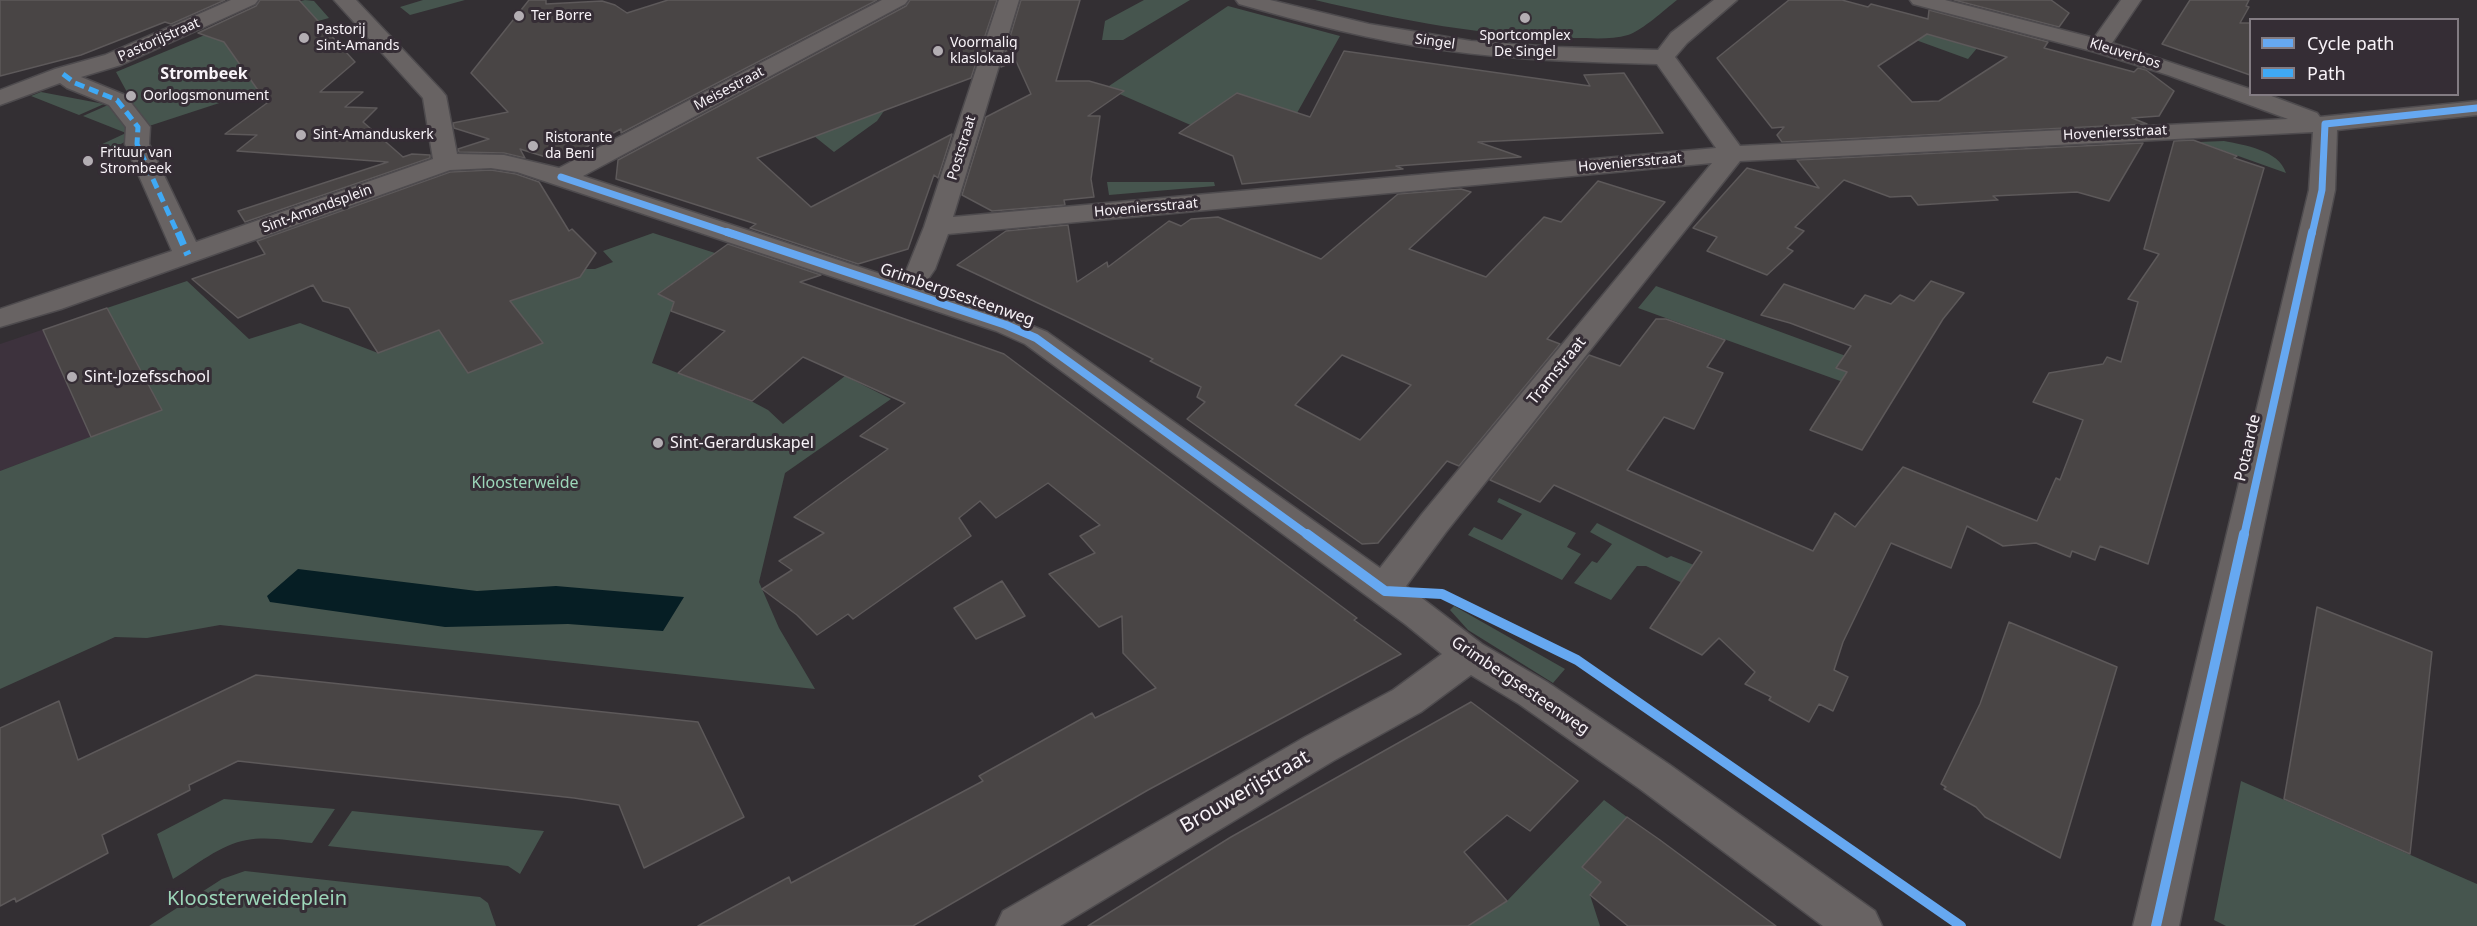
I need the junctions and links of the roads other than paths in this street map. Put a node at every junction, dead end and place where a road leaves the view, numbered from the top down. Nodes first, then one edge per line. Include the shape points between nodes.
1 (248, 0) edge
2 (344, 0) edge
3 (898, 0) edge
4 (1009, 0) edge
5 (1246, 0) edge
6 (1727, 0) edge
7 (1920, 0) edge
8 (2131, 0) edge
9 (2099, 46) junction
10 (1664, 57) junction
11 (63, 74) junction
12 (0, 98) edge
13 (2477, 108) edge
14 (2325, 124) junction
15 (1732, 154) junction
16 (446, 164) junction
17 (561, 177) junction
18 (937, 227) junction
19 (188, 255) junction
20 (905, 291) junction
21 (0, 318) edge
22 (1385, 591) junction
23 (1469, 655) junction
24 (1020, 926) edge
25 (1859, 926) edge
26 (2156, 926) edge

1 - 11 street, Pastorijstraat via 102,64
2 - 16 street via 434,96
3 - 17 street, Meisestraat
4 - 18 street, Poststraat
5 - 10 street, Singel via 1347,26 1445,44 1558,54
6 - 10 street via 1680,38
7 - 9 street, Kleuverbos
8 - 9 street
9 - 14 street, Kleuverbos
10 - 15 street
11 - 12 street
11 - 19 street via 117,100 138,127 137,144
13 - 14 street
14 - 15 street, Hoveniersstraat
14 - 26 street, Potaarde via 2322,190
15 - 18 street, Hoveniersstraat
15 - 22 street, Tramstraat via 1434,523
16 - 17 street, Sint-Amandsplein via 489,159
16 - 19 street, Sint-Amandsplein
17 - 20 street, Grimbergsesteenweg
18 - 20 street, Poststraat via 921,269
19 - 21 street, Sint-Amandsplein
20 - 22 street, Grimbergsesteenweg via 1036,338
22 - 23 street, Grimbergsesteenweg
23 - 24 street, Brouwerijstraat via 1407,701
23 - 25 street, Grimbergsesteenweg via 1533,693 1655,777

